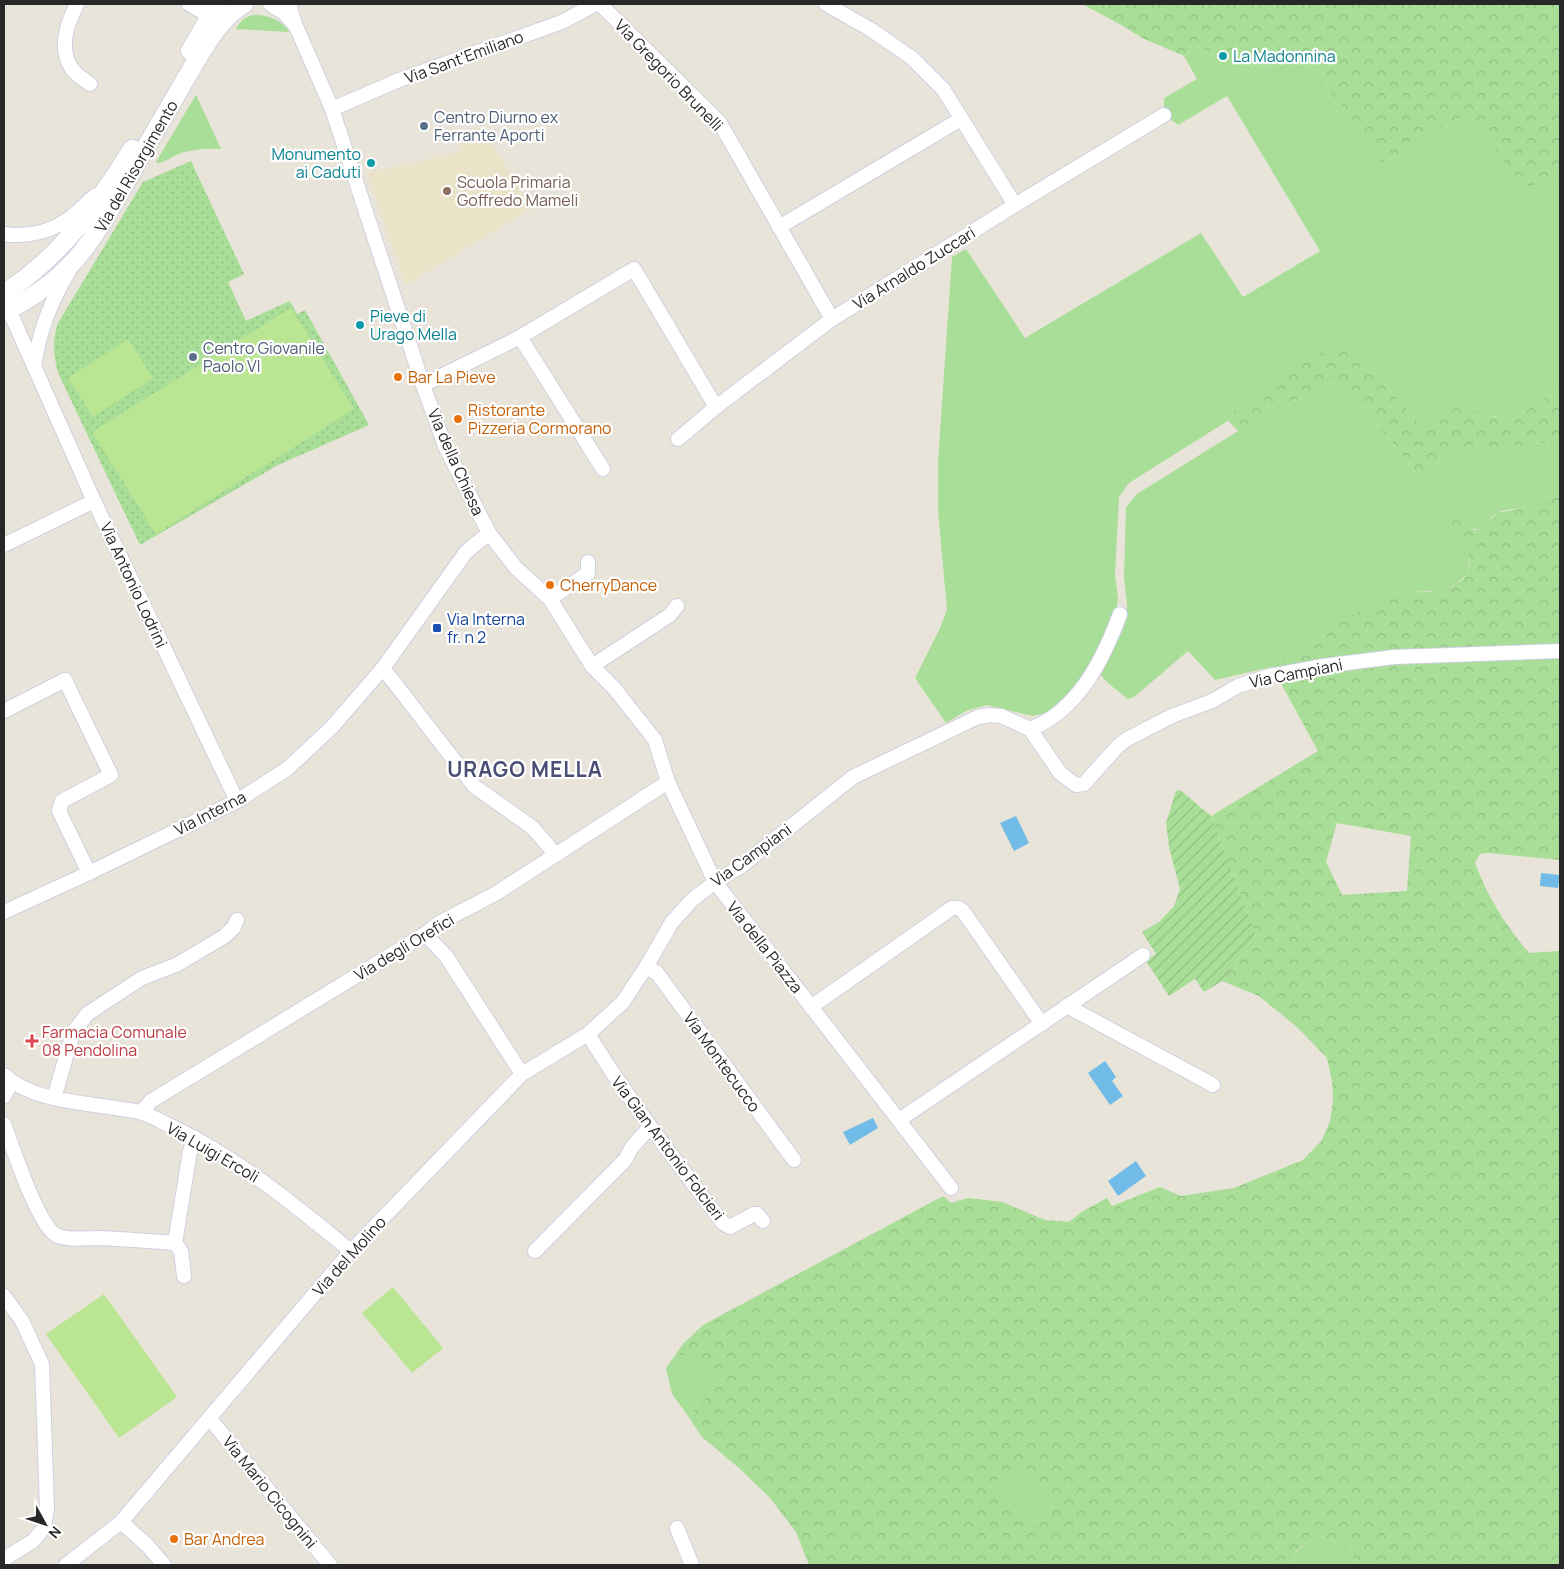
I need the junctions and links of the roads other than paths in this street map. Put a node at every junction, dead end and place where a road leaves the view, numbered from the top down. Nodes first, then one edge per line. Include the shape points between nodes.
1 (77, 4) edge
2 (189, 4) edge
3 (244, 4) edge
4 (270, 4) edge
5 (289, 4) edge
6 (595, 4) edge
7 (600, 4) edge
8 (826, 4) edge
9 (213, 10) edge
10 (295, 24) junction
11 (90, 84) dead end
12 (332, 109) junction
13 (1164, 115) dead end
14 (961, 119) junction
15 (107, 188) junction
16 (1015, 204) junction
17 (779, 227) junction
18 (4, 234) edge
19 (75, 262) junction
20 (5, 303) edge
21 (832, 319) junction
22 (520, 337) junction
23 (34, 368) junction
24 (423, 385) junction
25 (716, 407) junction
26 (678, 439) dead end
27 (604, 469) dead end
28 (94, 501) junction
29 (489, 533) junction
30 (4, 545) edge
31 (588, 562) dead end
32 (550, 599) junction
33 (677, 606) dead end
34 (1120, 614) dead end
35 (1560, 651) edge
36 (592, 666) junction
37 (382, 668) junction
38 (4, 711) edge
39 (1030, 729) junction
40 (668, 782) junction
41 (237, 801) junction
42 (556, 854) junction
43 (90, 873) junction
44 (714, 882) junction
45 (4, 912) edge
46 (237, 920) dead end
47 (425, 934) junction
48 (1142, 955) dead end
49 (646, 967) junction
50 (1067, 1006) junction
51 (811, 1007) junction
52 (1042, 1024) junction
53 (588, 1034) junction
54 (522, 1074) junction
55 (8, 1079) edge
56 (1213, 1085) dead end
57 (4, 1096) edge
58 (54, 1098) junction
59 (141, 1112) junction
60 (899, 1120) junction
61 (4, 1124) edge
62 (650, 1126) junction
63 (195, 1138) junction
64 (794, 1160) dead end
65 (951, 1188) dead end
66 (763, 1222) dead end
67 (175, 1243) junction
68 (535, 1251) dead end
69 (351, 1252) junction
70 (184, 1276) dead end
71 (4, 1296) edge
72 (210, 1418) junction
73 (121, 1522) junction
74 (677, 1528) dead end
75 (4, 1559) edge
76 (66, 1565) edge
77 (164, 1565) edge
78 (330, 1565) edge
79 (692, 1565) edge

1 - 11 street via 68,21 65,56 72,71
2 - 9 street, Via del Risorgimento
3 - 19 street, Via del Risorgimento via 228,15 210,40 106,219
4 - 10 street, Via della Chiesa
5 - 10 street, Via della Chiesa
6 - 12 street, Via Sant'Emiliano via 562,22 400,80
7 - 17 street, Via Gregorio Brunelli via 720,122
8 - 14 street via 912,58 943,89
9 - 15 street, Via del Risorgimento
10 - 12 street, Via della Chiesa
12 - 24 street, Via della Chiesa
13 - 16 street, Via Arnaldo Zuccari
14 - 16 street
14 - 17 street
15 - 18 street via 51,229 24,235
15 - 20 street, Via del Risorgimento via 57,252
16 - 21 street, Via Arnaldo Zuccari
17 - 21 street, Via Gregorio Brunelli
19 - 20 street, Via del Risorgimento via 44,289
19 - 23 street via 46,314
20 - 23 street, Via Antonio Lodrini
21 - 25 street, Via Arnaldo Zuccari
22 - 24 street
22 - 25 street via 634,269
22 - 27 street
23 - 28 street, Via Antonio Lodrini
24 - 29 street, Via della Chiesa via 445,446
25 - 26 street, Via Arnaldo Zuccari
28 - 30 street
28 - 41 street, Via Antonio Lodrini
29 - 32 street, Via della Piazza via 516,568
29 - 37 street, Via Interna via 466,552
31 - 32 street via 588,573
32 - 36 street, Via della Piazza
33 - 36 street via 670,615
34 - 39 street via 1109,644 1070,704 1045,724
35 - 39 street, Via Campiani via 1394,657 1269,676 1238,686 1127,739 1084,784 1076,785 1060,773
36 - 40 street, Via della Piazza via 656,740
37 - 41 street, Via Interna via 332,727 287,769
37 - 42 street via 474,786 532,828
38 - 43 street via 65,680 111,774 62,801 58,811
39 - 44 street, Via Campiani via 1001,716 978,717 853,777 740,867
40 - 42 street, Via degli Orefici
40 - 44 street, Via della Piazza
41 - 43 street, Via Interna
42 - 47 street, Via degli Orefici via 496,894
43 - 45 street, Via Interna
44 - 49 street, Via Campiani via 672,922
44 - 51 street, Via della Piazza
46 - 58 street via 225,936 176,965 150,974 87,1014 74,1033
47 - 54 street via 446,956
47 - 59 street, Via degli Orefici via 151,1101
48 - 50 street
49 - 53 street, Via Campiani via 622,1002
49 - 64 street, Via Montecucco via 657,973
50 - 52 street
50 - 56 street
51 - 52 street via 952,908 958,908
51 - 60 street, Via della Piazza
52 - 60 street
53 - 54 street, Via Campiani
53 - 62 street, Via Gian Antonio Folcieri
54 - 69 street, Via del Molino
55 - 57 street
55 - 58 street, Via Luigi Ercoli via 28,1090
58 - 59 street, Via Luigi Ercoli
59 - 63 street, Via Luigi Ercoli
60 - 65 street, Via della Piazza
61 - 67 street via 45,1224 57,1235 78,1239
62 - 66 street, Via Gian Antonio Folcieri via 723,1223 730,1226 754,1214
62 - 68 street via 625,1160
63 - 67 street via 190,1150
63 - 69 street, Via Luigi Ercoli via 274,1189
67 - 70 street via 182,1251
69 - 72 street, Via del Molino
71 - 75 street via 22,1321 42,1364 46,1508 44,1528 33,1541
72 - 73 street, Via del Molino
72 - 78 street, Via Mario Cicognini
73 - 76 street, Via del Molino
73 - 77 street
74 - 79 street

